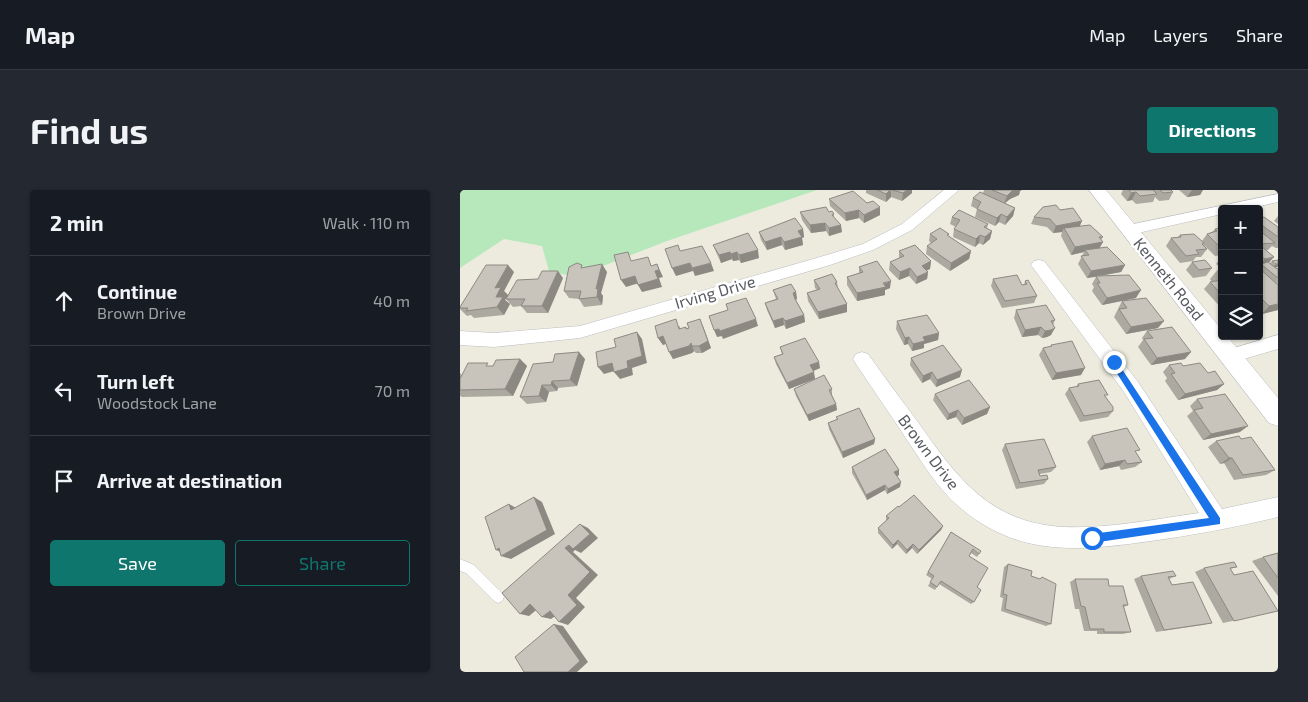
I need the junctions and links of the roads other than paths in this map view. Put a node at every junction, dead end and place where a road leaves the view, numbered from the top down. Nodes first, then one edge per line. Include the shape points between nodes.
1 (952, 190) edge
2 (1097, 190) edge
3 (1278, 198) edge
4 (1245, 205) edge
5 (1218, 211) edge
6 (1129, 230) junction
7 (1039, 265) dead end
8 (460, 338) edge
9 (1278, 342) edge
10 (1230, 356) junction
11 (862, 359) dead end
12 (1278, 416) edge
13 (1278, 507) edge
14 (1217, 521) junction
15 (460, 565) edge
16 (498, 597) dead end

1 - 8 street, Irving Drive via 907,227 868,247 825,261 580,332 494,340
2 - 6 street, Kenneth Road
3 - 4 street
5 - 6 street
6 - 10 street, Kenneth Road
7 - 14 street via 1131,387
9 - 10 street
10 - 12 street, Kenneth Road
11 - 14 street, Brown Drive via 945,478 985,513 1009,526 1034,534 1092,538
13 - 14 street, Brown Drive
15 - 16 lane via 470,569

